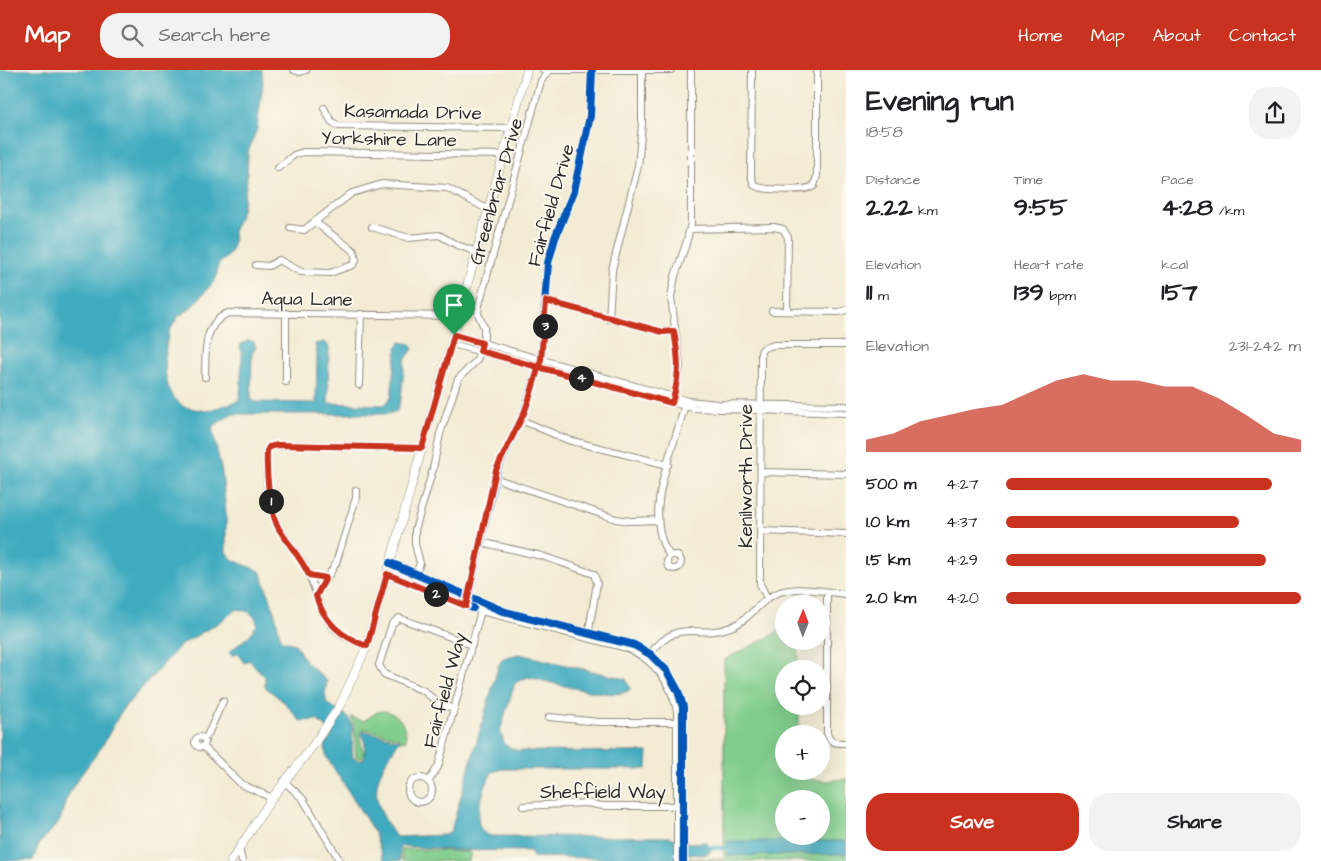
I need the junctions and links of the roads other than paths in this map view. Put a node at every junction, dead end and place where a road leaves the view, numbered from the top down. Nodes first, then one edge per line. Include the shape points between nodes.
1 (294, 70) edge
2 (306, 70) edge
3 (528, 70) edge
4 (547, 70) edge
5 (592, 70) edge
6 (642, 70) edge
7 (671, 70) edge
8 (691, 70) edge
9 (752, 70) edge
10 (817, 70) edge
11 (324, 108) dead end
12 (511, 128) junction
13 (504, 155) junction
14 (278, 168) dead end
15 (489, 210) junction
16 (316, 223) junction
17 (372, 227) dead end
18 (290, 228) dead end
19 (690, 229) junction
20 (477, 252) junction
21 (256, 264) dead end
22 (546, 301) junction
23 (846, 310) edge
24 (772, 311) dead end
25 (787, 311) junction
26 (286, 313) junction
27 (361, 314) junction
28 (459, 316) junction
29 (609, 319) junction
30 (674, 331) junction
31 (454, 335) junction
32 (482, 343) junction
33 (452, 344) junction
34 (846, 345) edge
35 (480, 351) junction
36 (540, 363) junction
37 (205, 376) dead end
38 (286, 382) dead end
39 (359, 385) dead end
40 (673, 400) junction
41 (685, 403) junction
42 (846, 406) edge
43 (760, 407) junction
44 (822, 408) junction
45 (846, 412) edge
46 (521, 420) junction
47 (422, 448) junction
48 (668, 465) junction
49 (761, 472) junction
50 (846, 474) edge
51 (494, 478) junction
52 (356, 490) dead end
53 (658, 520) junction
54 (761, 531) junction
55 (846, 534) edge
56 (480, 542) junction
57 (670, 556) dead end
58 (390, 563) junction
59 (387, 574) junction
60 (416, 574) junction
61 (309, 575) junction
62 (326, 578) junction
63 (827, 592) junction
64 (846, 594) edge
65 (316, 596) junction
66 (469, 597) junction
67 (767, 598) junction
68 (483, 603) junction
69 (466, 606) junction
70 (481, 611) junction
71 (588, 636) junction
72 (472, 644) junction
73 (367, 646) junction
74 (648, 656) junction
75 (223, 701) dead end
76 (454, 709) junction
77 (549, 717) dead end
78 (680, 722) junction
79 (846, 743) edge
80 (284, 781) junction
81 (428, 782) dead end
82 (272, 798) junction
83 (523, 806) dead end
84 (680, 806) junction
85 (239, 848) junction
86 (680, 860) edge
87 (231, 861) edge
88 (242, 861) edge
89 (340, 861) edge

1 - 2 street
3 - 12 main road
4 - 5 street
4 - 32 street, Greenbriar Drive via 541,80 479,304 478,314 484,332
5 - 6 street
5 - 22 street, Fairfield Drive via 590,116 572,200 548,263
6 - 7 street
6 - 29 street via 638,166 612,270
8 - 19 street
9 - 10 street via 752,180 757,188 788,189 810,188 816,181
11 - 12 street, Kasamada Drive via 338,126
12 - 13 main road
13 - 14 street, Yorkshire Lane via 303,152
13 - 15 main road
15 - 16 street via 447,188 382,184 352,193
15 - 20 main road
16 - 18 street via 304,230
16 - 21 street via 354,251 356,260 350,267 338,271 297,271 279,260 266,266
17 - 20 street via 409,238 439,235 457,246
19 - 25 street via 783,229 788,237
19 - 30 street via 672,287
20 - 28 main road
22 - 29 street
22 - 36 street, Fairfield Drive
23 - 25 street
24 - 25 street
26 - 27 street, Aqua Lane
26 - 37 street, Aqua Lane via 233,312 219,318 207,339
26 - 38 street
27 - 28 street, Aqua Lane
27 - 39 street
28 - 31 main road
29 - 30 street via 663,332
30 - 40 street via 680,366
31 - 32 street
31 - 33 main road
32 - 35 street, Greenbriar Drive
32 - 36 street
33 - 35 street
33 - 47 main road
34 - 43 street, Kenilworth Drive via 774,345 764,348 761,351
35 - 36 street
35 - 60 street, Greenbriar Drive via 474,364 458,379 440,434 416,530 415,544 420,558
36 - 40 street
36 - 46 street, Fairfield Drive
40 - 41 street
41 - 43 street via 710,410
41 - 48 street
42 - 44 street
43 - 44 street
43 - 49 street, Kenilworth Drive
44 - 45 street
46 - 48 street via 568,440
46 - 51 street, Fairfield Drive
47 - 58 main road
47 - 61 street via 269,447 267,461 274,516
48 - 53 street
49 - 50 street
49 - 54 street, Kenilworth Drive
51 - 53 street via 616,519
51 - 56 street, Fairfield Drive
52 - 62 street via 336,563
53 - 57 street via 662,542
54 - 55 street
54 - 67 street, Kenilworth Drive via 760,584
56 - 66 street, Fairfield Drive
56 - 71 street via 542,556 594,574 596,583
58 - 59 main road
58 - 60 street
59 - 69 street
59 - 73 main road
60 - 66 street
61 - 62 street
61 - 65 street
62 - 65 street
63 - 64 street
63 - 67 street via 787,590
63 - 79 street via 827,734 833,743
65 - 73 street via 320,610 334,627 348,638
66 - 68 street
66 - 69 street, Fairfield Drive
67 - 74 street via 732,627 677,632 662,640
68 - 70 street, Fairfield Way
68 - 71 street
69 - 70 street
70 - 71 street
70 - 72 street, Fairfield Way
71 - 74 street
72 - 76 street, Fairfield Way
72 - 76 street via 399,618 392,624 379,665 384,674 424,691 442,705
73 - 80 main road via 340,705
74 - 78 street via 667,682
75 - 82 street via 204,742 241,784
76 - 81 street, Fairfield Way via 438,767
77 - 78 street via 599,722
78 - 84 street
80 - 82 main road
80 - 89 street via 303,799
82 - 85 main road
83 - 84 street, Sheffield Way via 586,802 603,806
84 - 86 street
85 - 87 main road
85 - 88 street

